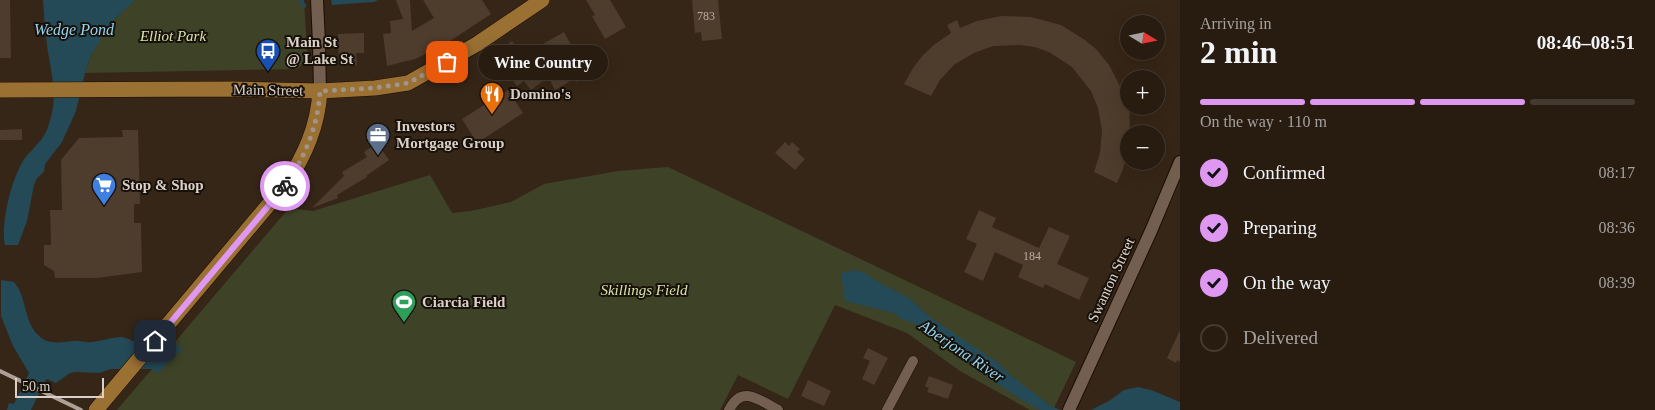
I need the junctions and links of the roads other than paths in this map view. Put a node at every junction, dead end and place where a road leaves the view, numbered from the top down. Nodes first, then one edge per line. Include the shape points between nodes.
1 (316, 0) edge
2 (542, 0) edge
3 (0, 90) edge
4 (320, 91) junction
5 (1180, 162) edge
6 (913, 361) dead end
7 (1070, 408) edge
8 (96, 410) edge
9 (729, 410) edge
10 (778, 410) edge
11 (887, 410) edge

1 - 4 street
2 - 4 main road, Main Street via 477,44 408,83
3 - 4 main road, Main Street
4 - 8 main road via 316,123 298,167
5 - 7 street, Swanton Street
6 - 11 street
9 - 10 street via 735,400 744,396

